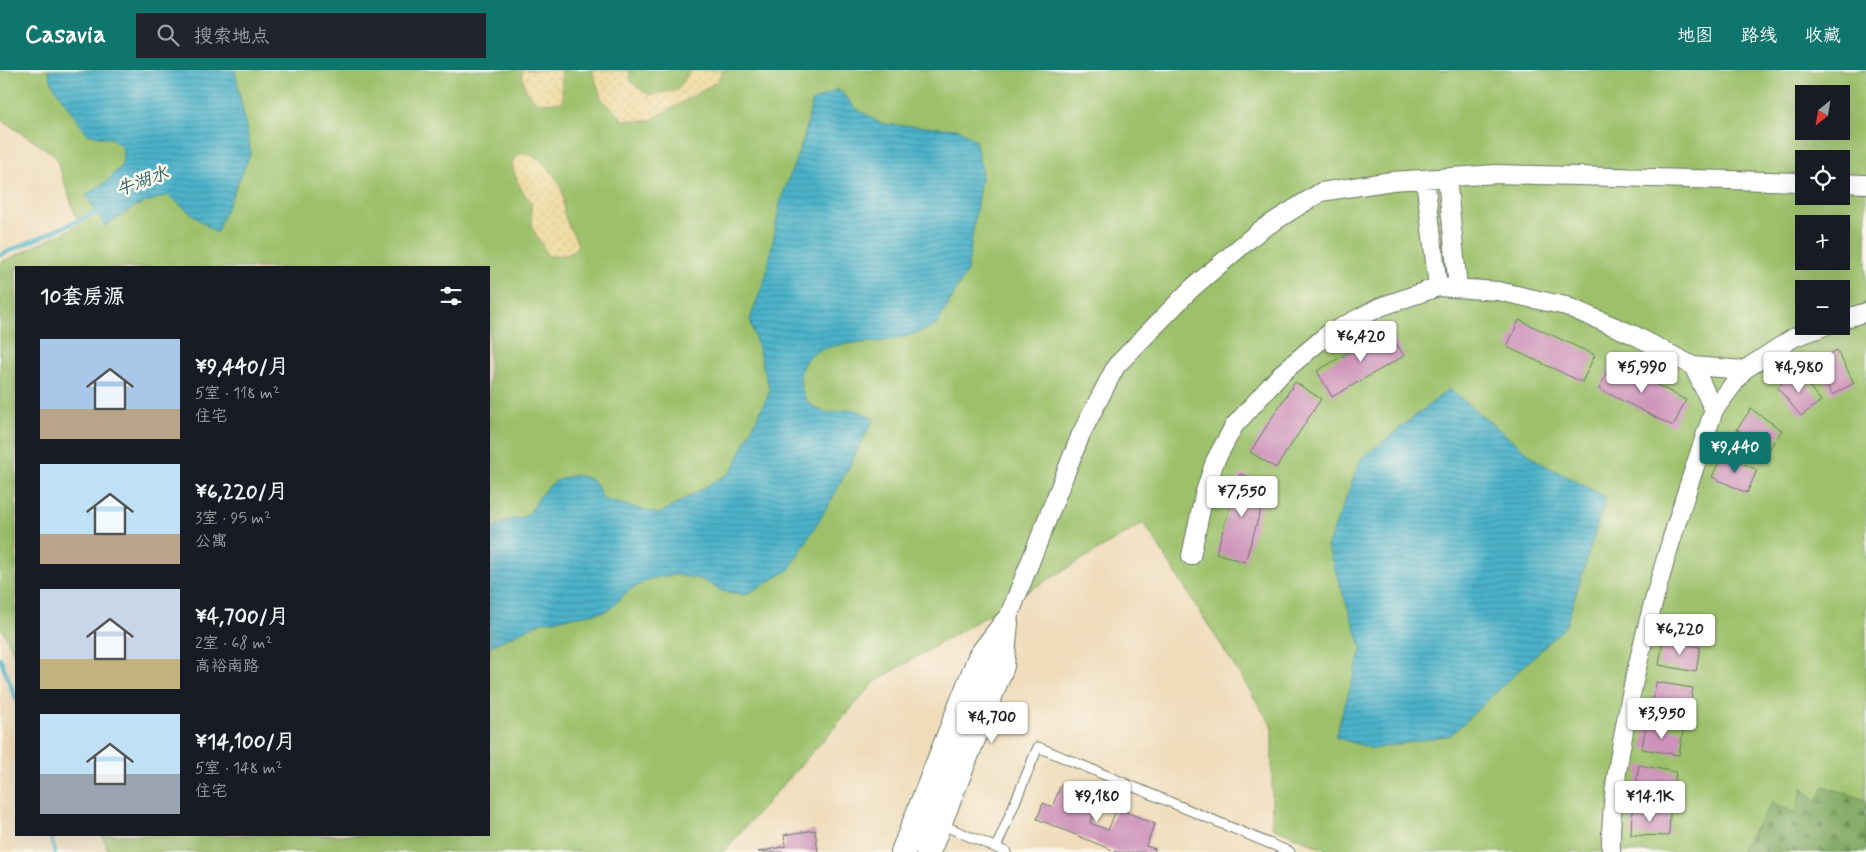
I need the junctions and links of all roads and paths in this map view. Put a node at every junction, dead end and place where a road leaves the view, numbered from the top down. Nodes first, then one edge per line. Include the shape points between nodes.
1 (1447, 177) junction
2 (1425, 179) junction
3 (1795, 182) edge
4 (1850, 183) edge
5 (1866, 184) edge
6 (1438, 287) junction
7 (1458, 288) junction
8 (1866, 312) edge
9 (1850, 317) edge
10 (1801, 335) edge
11 (1693, 366) junction
12 (1744, 370) junction
13 (1714, 410) junction
14 (1191, 556) dead end
15 (1006, 623) junction
16 (940, 824) junction
17 (996, 848) junction
18 (902, 852) edge
19 (928, 852) edge
20 (1006, 852) edge
21 (1290, 852) edge
22 (1611, 852) edge

1 - 2 street
1 - 3 street via 1497,174
1 - 7 street
2 - 6 street
2 - 15 street via 1321,192 1259,231 1191,289 1116,366 1081,434
4 - 5 street
6 - 7 street
6 - 14 street via 1380,307 1328,334 1282,373 1234,426 1215,461
7 - 11 street via 1498,291 1566,306 1634,335
8 - 9 street
10 - 12 street
11 - 12 street
11 - 13 street
12 - 13 street
13 - 22 street via 1689,482 1638,655 1618,761 1610,832
15 - 16 street via 1002,666
15 - 18 street via 980,657
16 - 17 lane
16 - 19 street
17 - 20 lane
17 - 21 lane via 1038,747

